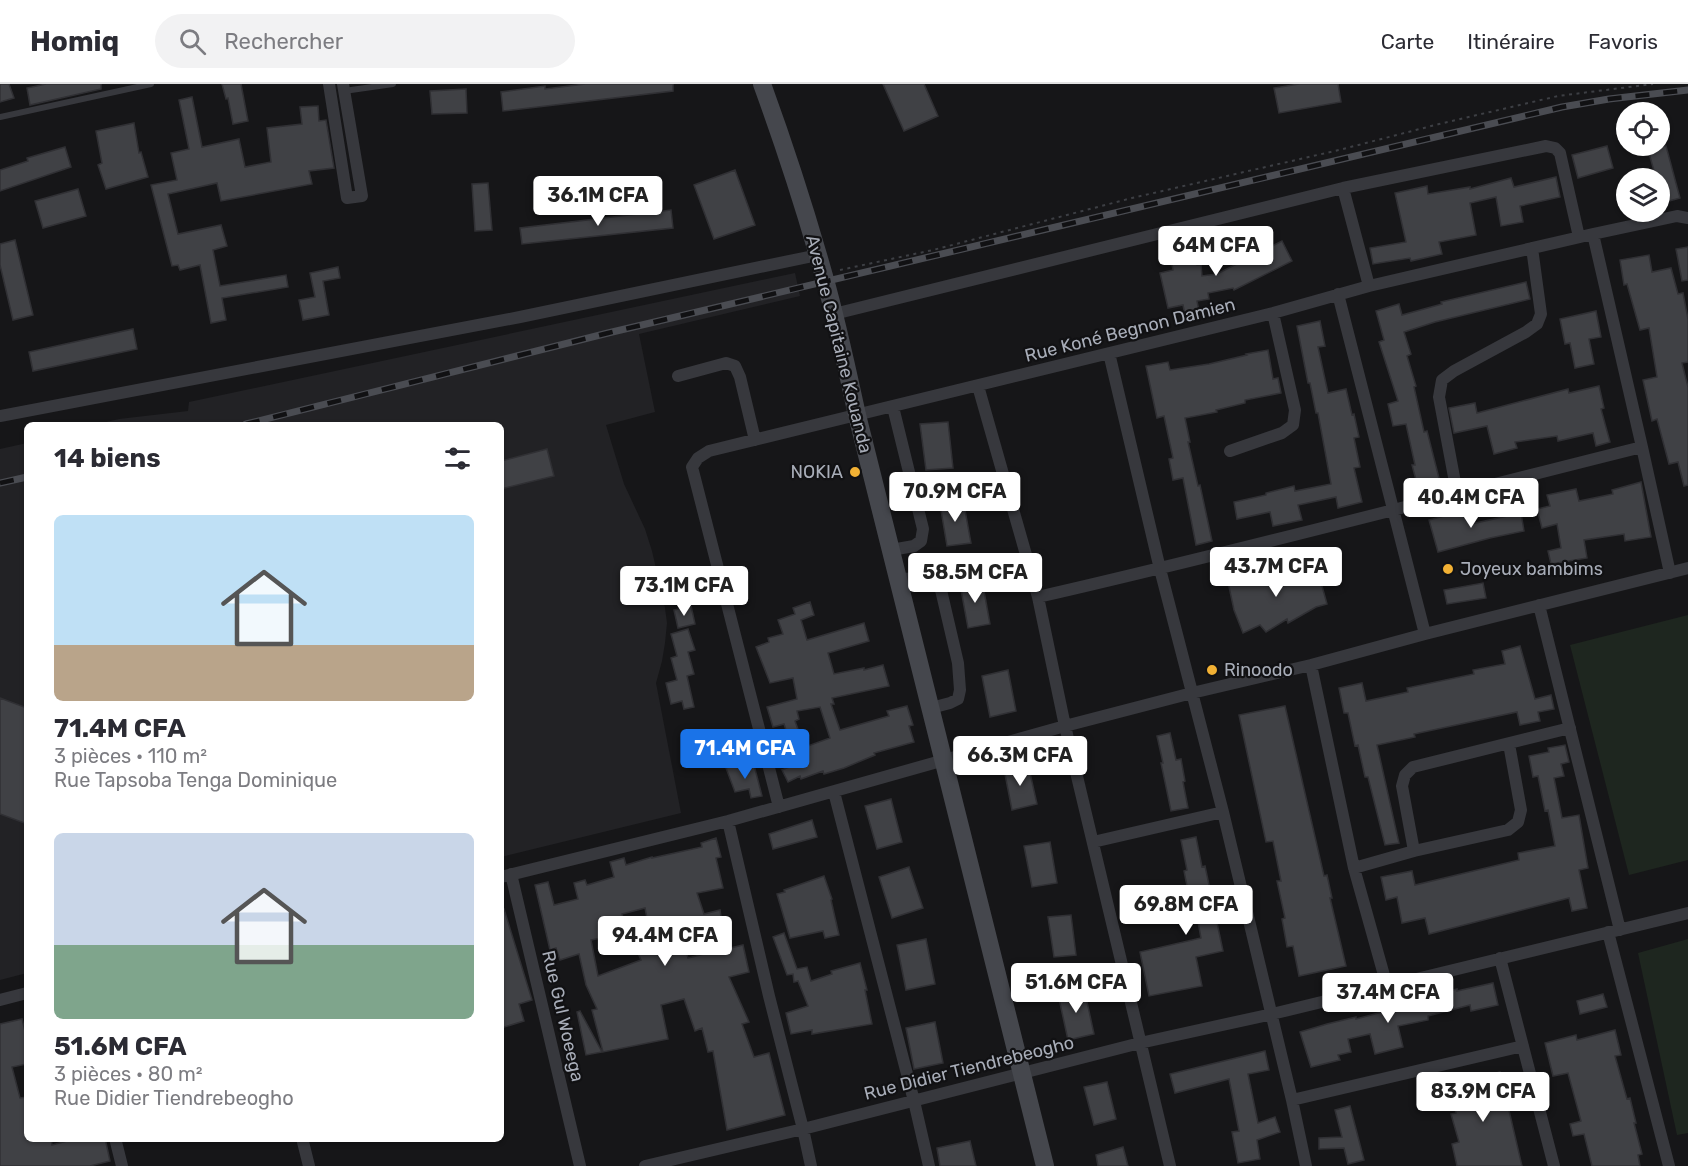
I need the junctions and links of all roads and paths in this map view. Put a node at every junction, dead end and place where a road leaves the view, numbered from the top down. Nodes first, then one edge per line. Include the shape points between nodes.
1 (151, 84) edge
2 (329, 84) edge
3 (393, 84) edge
4 (762, 84) edge
5 (1653, 84) edge
6 (343, 87) edge
7 (0, 117) edge
8 (1343, 188) junction
9 (1688, 218) edge
10 (1593, 234) junction
11 (1579, 237) junction
12 (1532, 248) junction
13 (818, 255) junction
14 (824, 274) junction
15 (1369, 286) junction
16 (1338, 294) junction
17 (1273, 313) junction
18 (834, 314) junction
19 (1109, 353) junction
20 (678, 376) dead end
21 (978, 386) junction
22 (892, 407) junction
23 (857, 415) junction
24 (0, 416) edge
25 (755, 440) junction
26 (1642, 447) junction
27 (1230, 451) dead end
28 (1457, 493) junction
29 (1392, 509) junction
30 (891, 550) junction
31 (1688, 568) edge
32 (1160, 569) junction
33 (1670, 573) junction
34 (898, 579) junction
35 (1038, 597) junction
36 (1539, 605) junction
37 (1425, 634) junction
38 (1311, 665) junction
39 (1192, 693) junction
40 (931, 708) junction
41 (1065, 726) junction
42 (1570, 728) junction
43 (1509, 744) junction
44 (944, 761) junction
45 (834, 792) junction
46 (778, 807) junction
47 (1223, 812) junction
48 (728, 822) junction
49 (1093, 842) junction
50 (1414, 851) junction
51 (1353, 868) junction
52 (506, 876) edge
53 (1688, 913) edge
54 (1614, 931) junction
55 (1500, 958) junction
56 (1387, 986) junction
57 (24, 994) edge
58 (0, 1000) edge
59 (1272, 1014) junction
60 (1140, 1043) junction
61 (1523, 1046) junction
62 (1021, 1073) junction
63 (1292, 1100) junction
64 (914, 1101) junction
65 (803, 1129) junction
66 (116, 1142) edge
67 (303, 1142) edge
68 (122, 1166) edge
69 (309, 1166) edge
70 (580, 1166) edge
71 (645, 1166) edge
72 (811, 1166) edge
73 (929, 1166) edge
74 (1045, 1166) edge
75 (1170, 1166) edge
76 (1306, 1166) edge
77 (1554, 1166) edge
78 (1669, 1166) edge

1 - 7 lane
2 - 6 street via 347,198 362,196
3 - 6 lane
4 - 13 street, Avenue Capitaine Kouanda
5 - 14 path via 1514,106
8 - 11 street via 1551,147 1560,153
8 - 15 street
8 - 18 street
9 - 10 street, Rue Koné Begnon Damien via 1677,216
10 - 11 street, Rue Koné Begnon Damien
10 - 26 street
11 - 12 street, Rue Koné Begnon Damien
12 - 15 street, Rue Koné Begnon Damien
12 - 28 street via 1541,314 1537,324 1442,380 1439,397
13 - 14 street, Avenue Capitaine Kouanda
13 - 24 street via 519,317
14 - 18 street, Avenue Capitaine Kouanda
15 - 16 street, Rue Koné Begnon Damien
16 - 17 street, Rue Koné Begnon Damien
16 - 29 street
17 - 19 street, Rue Koné Begnon Damien
17 - 27 street via 1295,410 1293,425 1282,433
18 - 23 street, Avenue Capitaine Kouanda
19 - 21 street, Rue Koné Begnon Damien
19 - 32 street
20 - 25 street via 726,363 735,366
21 - 22 street, Rue Koné Begnon Damien
21 - 35 street
22 - 23 street, Rue Koné Begnon Damien
22 - 30 street via 923,529 921,540 914,546
23 - 25 street, Rue Koné Begnon Damien
23 - 30 street, Avenue Capitaine Kouanda
25 - 46 street, Rue Koné Begnon Damien via 709,452 692,467
26 - 28 street
26 - 33 street
28 - 29 street
29 - 32 street
29 - 37 street
30 - 34 street, Avenue Capitaine Kouanda
31 - 33 street
32 - 35 street
32 - 39 street
33 - 36 street
34 - 40 street, Avenue Capitaine Kouanda
34 - 40 street via 932,579 941,590 958,663 960,690 958,699 950,704
35 - 41 street
36 - 37 street
36 - 42 street
37 - 38 street
38 - 39 street
38 - 51 street
39 - 41 street
39 - 47 street
40 - 44 street, Avenue Capitaine Kouanda
41 - 44 street
41 - 49 street
42 - 43 street
42 - 54 street
43 - 50 street via 1413,767 1405,775 1402,786
43 - 50 street via 1521,810 1518,822 1508,830
44 - 45 street
44 - 62 street, Avenue Capitaine Kouanda
45 - 46 street
45 - 64 street
46 - 48 street
47 - 49 street
47 - 59 street
48 - 52 street
48 - 65 street
49 - 60 street
50 - 51 street
51 - 56 street
52 - 70 street, Rue Gul Woeega
53 - 54 street, Rue Didier Tiendrebeogho
54 - 55 street, Rue Didier Tiendrebeogho
54 - 78 street
55 - 56 street, Rue Didier Tiendrebeogho
55 - 61 street
56 - 59 street, Rue Didier Tiendrebeogho
57 - 58 street
59 - 60 street, Rue Didier Tiendrebeogho
59 - 63 street
60 - 62 street, Rue Didier Tiendrebeogho
60 - 75 street
61 - 63 street
61 - 77 street
62 - 64 street, Rue Didier Tiendrebeogho
62 - 74 street, Avenue Capitaine Kouanda
63 - 76 street
64 - 65 street, Rue Didier Tiendrebeogho
64 - 73 street
65 - 71 street, Rue Didier Tiendrebeogho
65 - 72 street
66 - 68 street
67 - 69 street

